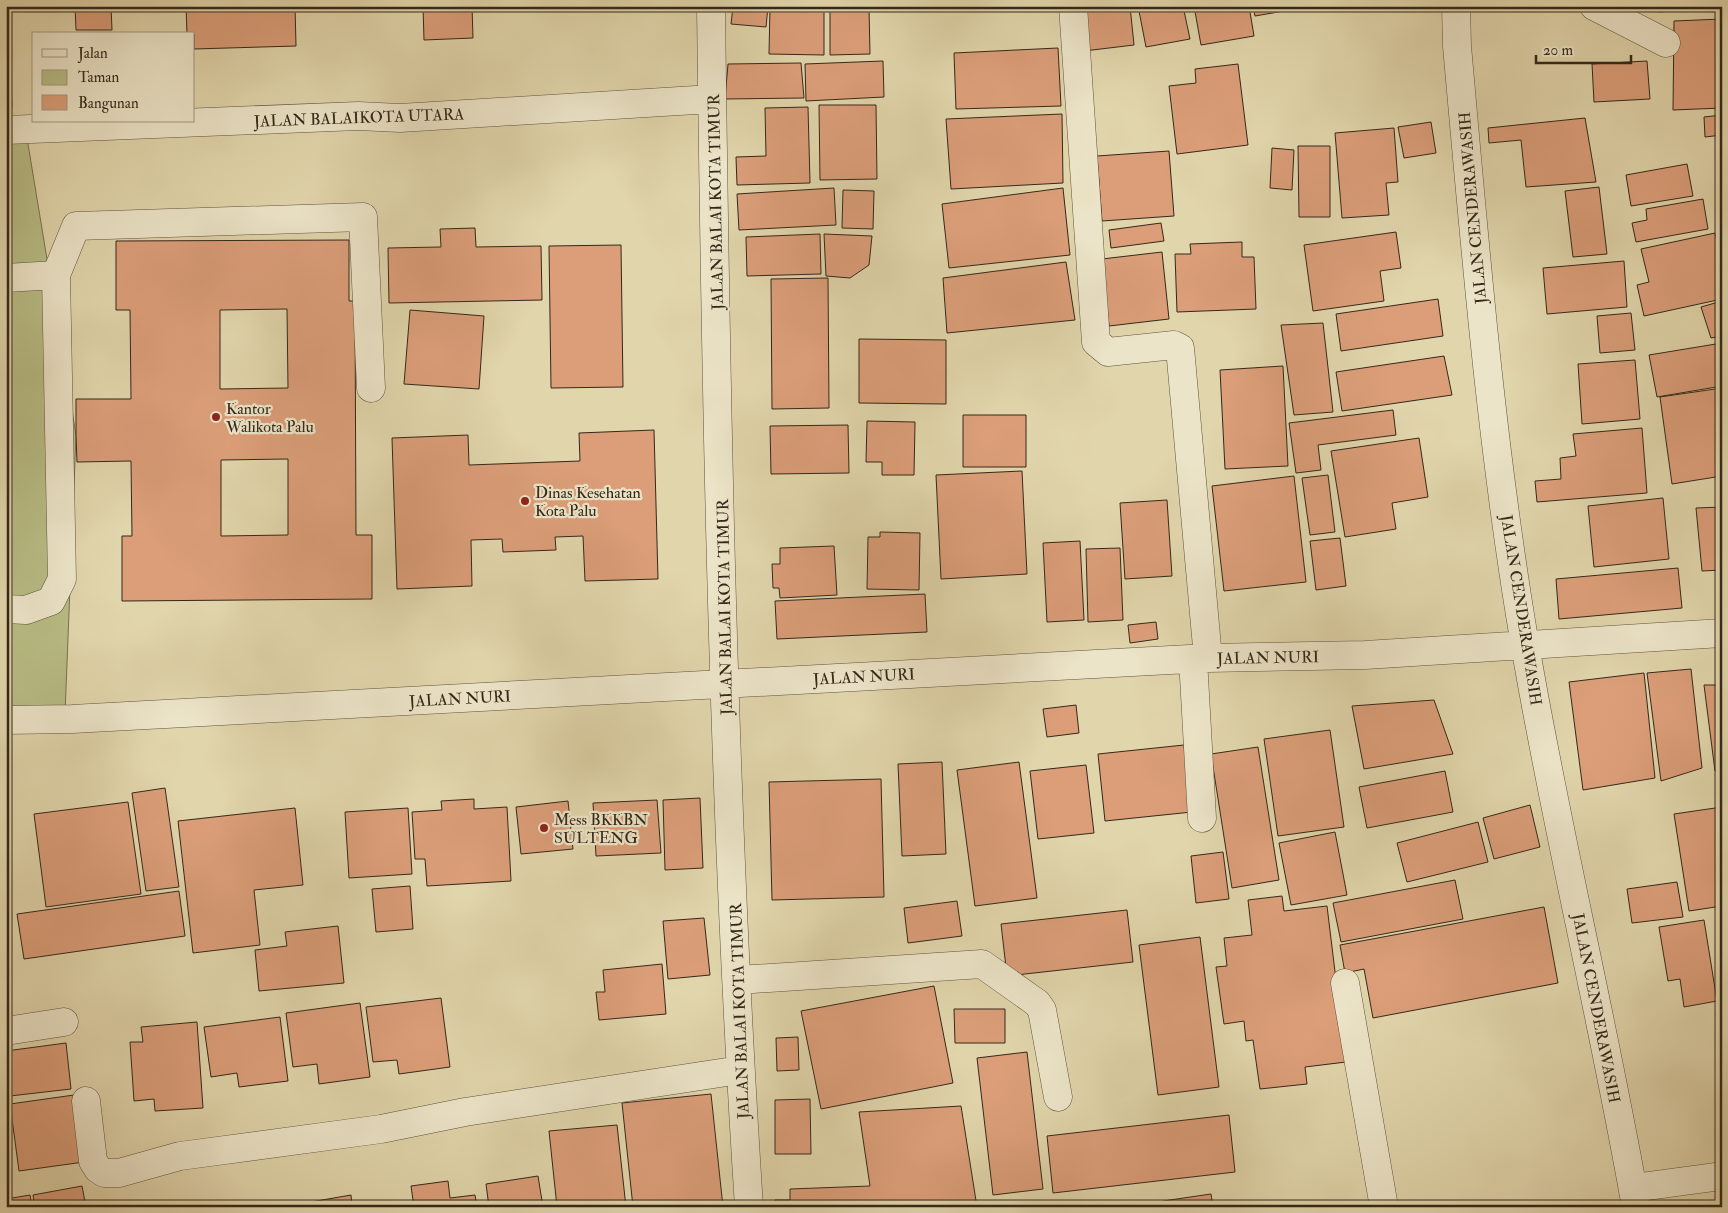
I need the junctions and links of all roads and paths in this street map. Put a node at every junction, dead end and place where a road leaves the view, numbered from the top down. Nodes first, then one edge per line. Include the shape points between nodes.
1 (711, 6) edge
2 (1072, 6) edge
3 (1456, 6) edge
4 (1594, 6) edge
5 (1666, 43) dead end
6 (712, 99) junction
7 (6, 130) edge
8 (56, 275) junction
9 (6, 278) edge
10 (370, 388) dead end
11 (6, 610) edge
12 (1722, 633) edge
13 (1525, 645) junction
14 (1201, 658) junction
15 (726, 683) junction
16 (6, 720) edge
17 (1202, 818) dead end
18 (738, 980) junction
19 (1345, 983) dead end
20 (64, 1022) dead end
21 (6, 1031) edge
22 (740, 1070) junction
23 (1058, 1097) dead end
24 (86, 1101) dead end
25 (1722, 1176) edge
26 (1635, 1198) edge
27 (749, 1207) edge
28 (1384, 1207) edge

1 - 6 street, JALAN BALAI KOTA TIMUR
2 - 14 street via 1096,342 1108,352 1174,345 1181,351
3 - 13 street, JALAN CENDERAWASIH via 1483,332
4 - 5 street
6 - 7 street, JALAN BALAIKOTA UTARA via 400,118 358,116
6 - 15 street, JALAN BALAI KOTA TIMUR
8 - 9 street
8 - 10 street via 76,226 363,217
8 - 11 street via 62,579 51,601 26,610
12 - 13 street, JALAN NURI
13 - 14 street, JALAN NURI via 1365,655
13 - 26 street, JALAN CENDERAWASIH
14 - 15 street, JALAN NURI
14 - 17 street
15 - 16 street, JALAN NURI
15 - 18 street, JALAN BALAI KOTA TIMUR
18 - 22 street, JALAN BALAI KOTA TIMUR
18 - 23 street via 982,964 1037,1003 1042,1010
19 - 28 street
20 - 21 street
22 - 24 street via 475,1111 381,1129 180,1156 111,1173 98,1169 93,1161
22 - 27 street, JALAN BALAI KOTA TIMUR
25 - 26 street

